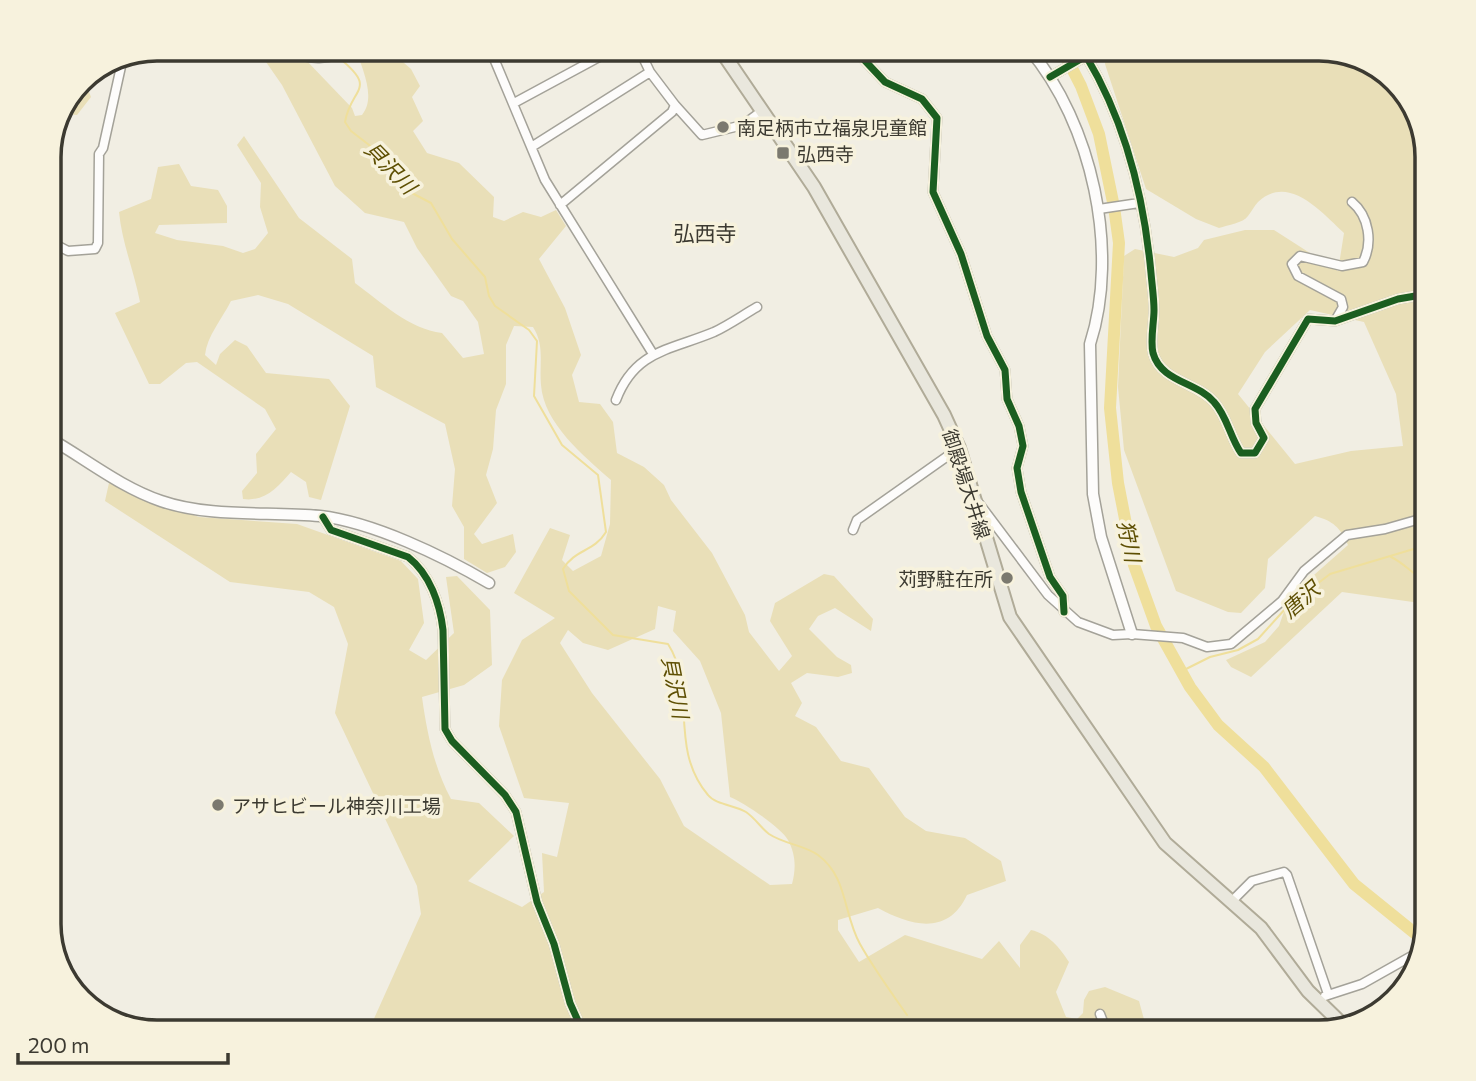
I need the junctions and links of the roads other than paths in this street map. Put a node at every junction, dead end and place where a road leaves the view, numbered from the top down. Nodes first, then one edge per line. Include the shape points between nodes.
1 (497, 61) edge
2 (592, 61) edge
3 (645, 61) edge
4 (728, 61) edge
5 (865, 61) edge
6 (1040, 61) edge
7 (1078, 61) edge
8 (1089, 61) edge
9 (119, 69) edge
10 (650, 72) junction
11 (1053, 75) junction
12 (514, 103) junction
13 (675, 105) junction
14 (762, 111) junction
15 (533, 146) junction
16 (1352, 202) dead end
17 (1139, 203) junction
18 (560, 205) junction
19 (1099, 209) junction
20 (61, 247) edge
21 (1415, 296) edge
22 (757, 307) dead end
23 (1335, 321) junction
24 (653, 355) junction
25 (616, 400) dead end
26 (61, 445) edge
27 (959, 448) junction
28 (973, 496) junction
29 (323, 517) junction
30 (1415, 520) edge
31 (853, 530) dead end
32 (489, 583) dead end
33 (1065, 612) junction
34 (1135, 634) junction
35 (1231, 902) junction
36 (1409, 958) edge
37 (1322, 998) junction
38 (1100, 1014) dead end
39 (1338, 1018) edge
40 (578, 1020) edge
41 (1102, 1020) edge

1 - 12 street
2 - 12 street
3 - 10 street
4 - 14 main road, 御殿場大井線
5 - 33 street via 885,82 922,99 937,118 933,192 961,254 987,336 1005,370 1007,399 1023,446 1017,468 1021,492 1050,577 1063,596
6 - 11 street
7 - 11 street
8 - 17 street via 1115,113
9 - 20 street via 99,154 98,243 95,249
10 - 13 street
10 - 15 street
11 - 19 street via 1086,151
12 - 15 street
13 - 14 street via 702,135 743,125
13 - 18 street
14 - 27 main road, 御殿場大井線 via 821,199
15 - 18 street
16 - 23 street via 1364,216 1367,230 1363,262 1342,266 1300,256 1292,264 1298,276 1341,299 1343,307
17 - 19 street
17 - 23 street via 1154,307 1153,352 1171,377 1215,403 1241,453 1255,453 1263,444 1255,409 1308,319
18 - 24 street
19 - 34 street via 1101,283 1090,344 1093,494 1101,537
21 - 23 street
22 - 24 street via 715,331
24 - 25 street via 631,370
26 - 29 street via 135,491 162,502
27 - 28 main road, 御殿場大井線
27 - 31 street via 857,520
28 - 33 street
28 - 35 main road, 御殿場大井線 via 1010,617 1165,842
29 - 32 street via 446,557
29 - 40 street via 331,530 408,557 429,583 443,630 445,729 516,811 537,902
30 - 34 street via 1347,535 1319,556 1282,601 1231,644 1207,648 1183,638
33 - 34 street via 1093,629 1113,635
35 - 37 main road, 御殿場大井線 via 1261,928
35 - 37 street via 1252,881 1287,875
36 - 37 street via 1362,984
37 - 39 main road, 御殿場大井線
38 - 41 street

